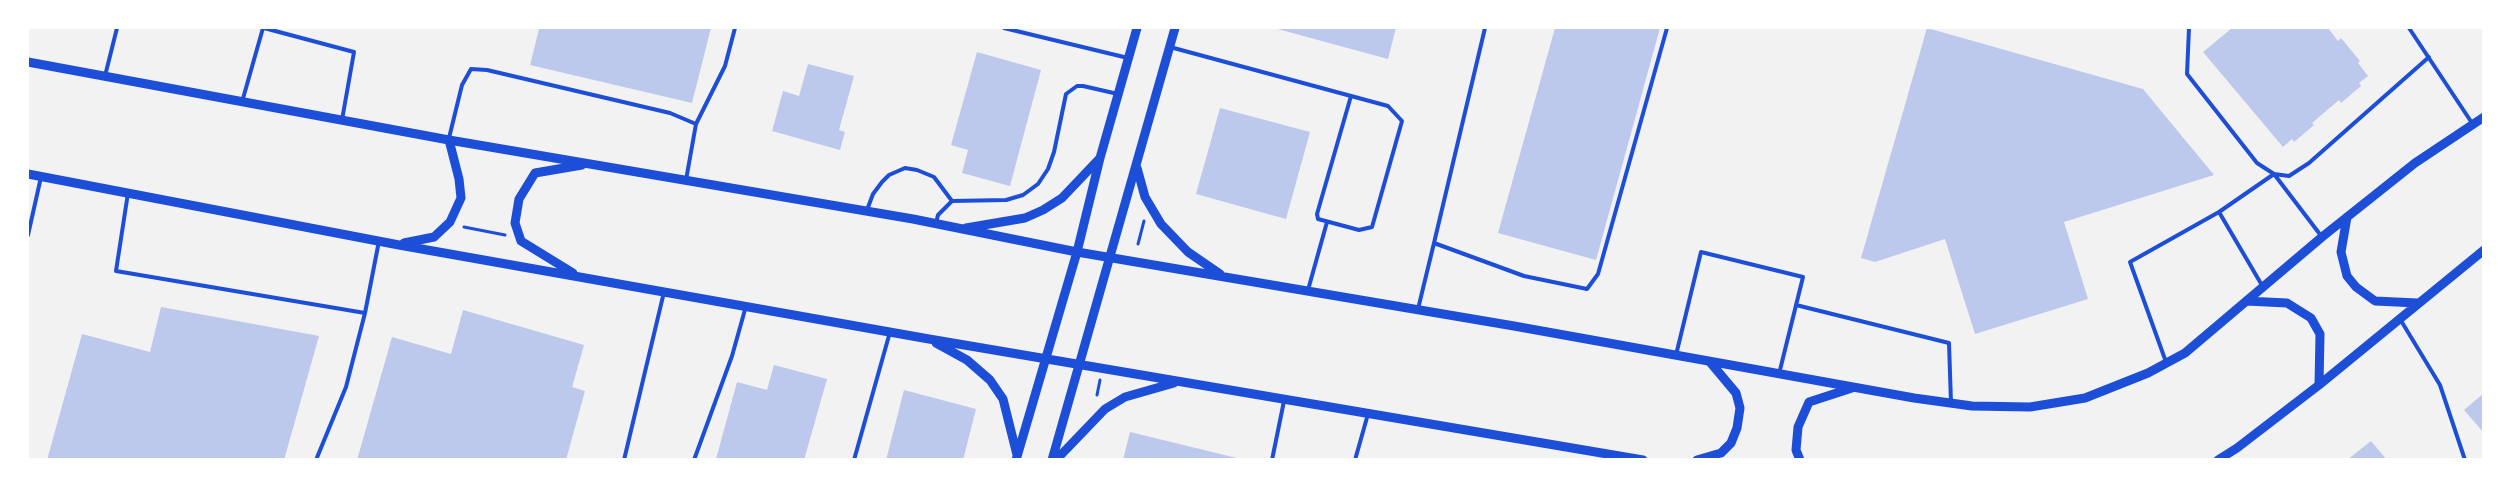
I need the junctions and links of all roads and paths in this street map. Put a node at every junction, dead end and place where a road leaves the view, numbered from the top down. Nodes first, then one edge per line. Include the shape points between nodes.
1 (117, 28) edge
2 (263, 28) edge
3 (735, 28) edge
4 (1004, 28) edge
5 (1137, 28) edge
6 (1175, 28) edge
7 (1485, 28) edge
8 (1667, 28) edge
9 (2189, 28) edge
10 (2409, 28) edge
11 (1170, 47) junction
12 (2429, 57) junction
13 (1129, 58) junction
14 (28, 63) edge
15 (105, 77) junction
16 (1118, 94) junction
17 (1351, 96) junction
18 (242, 102) junction
19 (2484, 117) edge
20 (342, 120) junction
21 (2472, 123) junction
22 (696, 124) junction
23 (449, 140) junction
24 (1100, 158) junction
25 (589, 164) junction
26 (1136, 167) junction
27 (28, 174) edge
28 (2274, 174) junction
29 (41, 177) junction
30 (686, 180) junction
31 (128, 193) junction
32 (952, 201) junction
33 (867, 212) junction
34 (2218, 212) junction
35 (2346, 217) junction
36 (1145, 218) dead end
37 (1327, 222) junction
38 (936, 224) junction
39 (464, 227) dead end
40 (960, 229) junction
41 (28, 235) edge
42 (508, 235) dead end
43 (2322, 237) junction
44 (379, 241) junction
45 (1434, 243) junction
46 (1138, 244) dead end
47 (399, 245) junction
48 (2484, 250) edge
49 (1077, 252) junction
50 (1111, 258) junction
51 (577, 276) junction
52 (1222, 276) junction
53 (2264, 287) junction
54 (1308, 291) junction
55 (664, 292) junction
56 (2246, 301) junction
57 (2417, 303) junction
58 (1796, 305) junction
59 (746, 306) junction
60 (1418, 309) junction
61 (365, 313) junction
62 (2400, 318) junction
63 (890, 332) junction
64 (929, 339) junction
65 (1676, 355) junction
66 (1046, 358) junction
67 (1710, 362) junction
68 (2167, 363) junction
69 (1078, 364) junction
70 (1779, 374) junction
71 (1100, 379) dead end
72 (1176, 382) junction
73 (2319, 385) junction
74 (1854, 387) junction
75 (1097, 395) dead end
76 (1284, 400) junction
77 (1951, 403) junction
78 (1368, 414) junction
79 (1017, 458) edge
80 (316, 460) edge
81 (624, 460) edge
82 (694, 460) edge
83 (854, 460) edge
84 (1054, 460) edge
85 (1272, 460) edge
86 (1355, 460) edge
87 (1642, 460) edge
88 (1697, 460) edge
89 (1800, 460) edge
90 (2218, 460) edge
91 (2465, 460) edge

1 - 15 lane
2 - 18 lane
2 - 20 lane via 354,52
3 - 22 lane via 725,66
4 - 13 lane
5 - 13 street
6 - 11 street
7 - 45 lane
8 - 45 lane via 1598,274 1587,289 1524,276
9 - 28 lane via 2187,74 2257,163
10 - 12 lane
11 - 17 lane
11 - 26 street
12 - 21 lane
12 - 28 lane via 2309,162 2289,176
13 - 16 street
14 - 15 street
15 - 18 street
16 - 24 street
16 - 32 lane via 1083,86 1077,86 1066,94 1048,169 1038,184 1023,195 988,202
17 - 37 lane via 1317,214 1318,219
17 - 37 lane via 1388,106 1402,121 1372,227 1359,230
18 - 20 street
19 - 21 street
20 - 23 street
21 - 35 street
22 - 23 lane via 670,112 471,69 462,85
22 - 30 lane
23 - 25 street
23 - 47 street via 461,198 450,222 434,237
24 - 40 street via 1062,198 1043,210 1025,218
24 - 49 street
25 - 30 street
25 - 51 street via 535,173 519,199 515,223 522,242
26 - 50 street
26 - 52 street via 1145,197 1160,224 1188,252
27 - 29 street
28 - 34 lane
28 - 43 lane
29 - 31 street
29 - 41 lane
30 - 33 street
31 - 44 street
31 - 61 lane via 116,270
32 - 33 lane via 934,177 905,168 882,182 873,194
32 - 38 lane via 938,214
33 - 38 street
34 - 53 lane
34 - 68 lane via 2130,262
35 - 43 street
35 - 57 street via 2341,252 2347,276 2356,288 2375,301
36 - 46 path
37 - 54 lane
38 - 40 street
39 - 42 path
40 - 49 street
43 - 53 street
44 - 47 street
44 - 61 lane
45 - 60 lane
47 - 51 street
48 - 57 street
49 - 50 street
49 - 66 street
50 - 52 street
50 - 69 street
51 - 55 street
52 - 54 street
53 - 56 street
54 - 60 street
55 - 59 street
55 - 81 lane
56 - 68 street via 2185,353
56 - 73 street via 2287,302 2311,318 2320,334
57 - 62 street
58 - 65 lane via 1803,277 1701,252
58 - 70 lane
58 - 77 lane via 1949,343
59 - 63 street
59 - 82 lane via 732,356
60 - 65 street
61 - 80 lane via 346,387
62 - 73 street
62 - 91 lane via 2440,385
63 - 64 street
63 - 83 lane
64 - 66 street
64 - 79 street via 967,360 990,380 1003,398
65 - 67 street
66 - 69 street
66 - 79 street
67 - 70 street
67 - 88 street via 1736,393 1740,408 1731,443 1722,453
68 - 77 street via 2085,398 2030,407
69 - 72 street
69 - 84 street
70 - 74 street
71 - 75 path
72 - 76 street
72 - 84 street via 1125,397 1105,409
73 - 90 street
74 - 77 street
74 - 89 street via 1809,402 1798,428 1796,450
76 - 78 street
76 - 85 lane
78 - 86 lane
78 - 87 street

